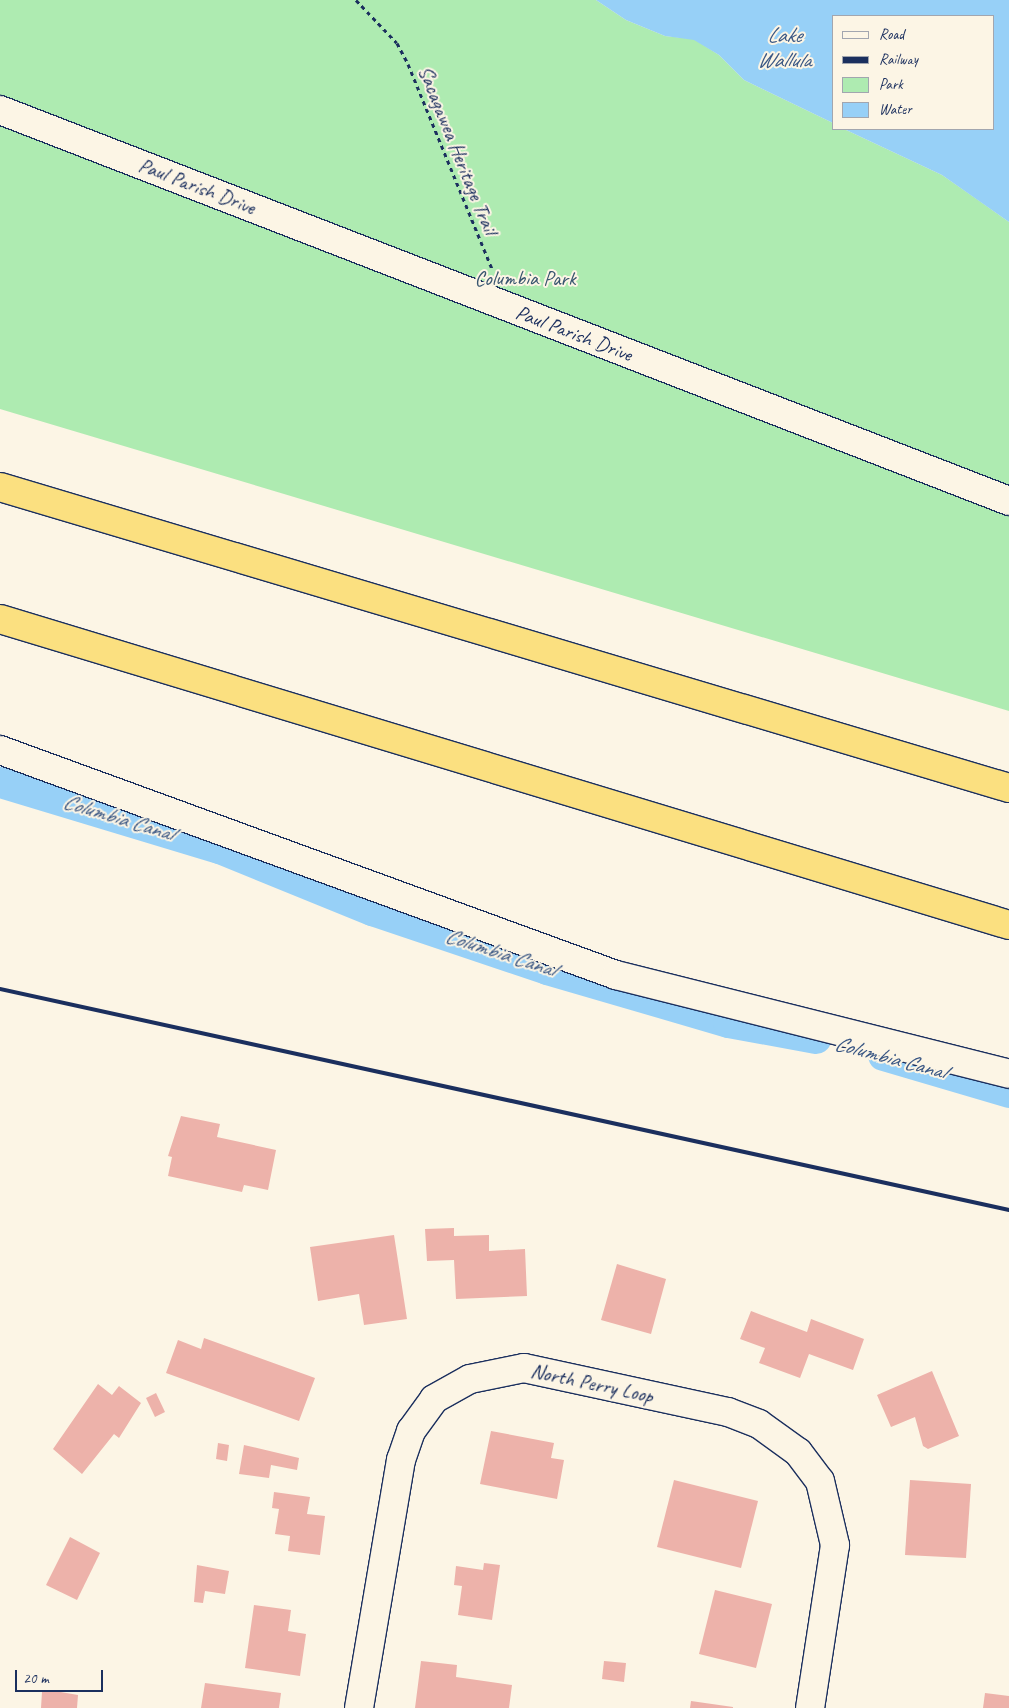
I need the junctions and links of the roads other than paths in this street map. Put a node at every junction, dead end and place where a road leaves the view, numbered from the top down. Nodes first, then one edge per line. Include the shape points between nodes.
1 (0, 110) edge
2 (0, 487) edge
3 (1009, 501) edge
4 (0, 619) edge
5 (0, 750) edge
6 (1009, 788) edge
7 (1009, 924) edge
8 (1009, 1074) edge
9 (359, 1708) edge
10 (810, 1708) edge

1 - 3 street, Paul Parish Drive
2 - 6 highway
4 - 7 highway
5 - 8 street via 616,975
9 - 10 street, North Perry Loop via 401,1460 412,1431 434,1399 470,1379 524,1368 728,1412 759,1424 798,1452 820,1481 835,1545

